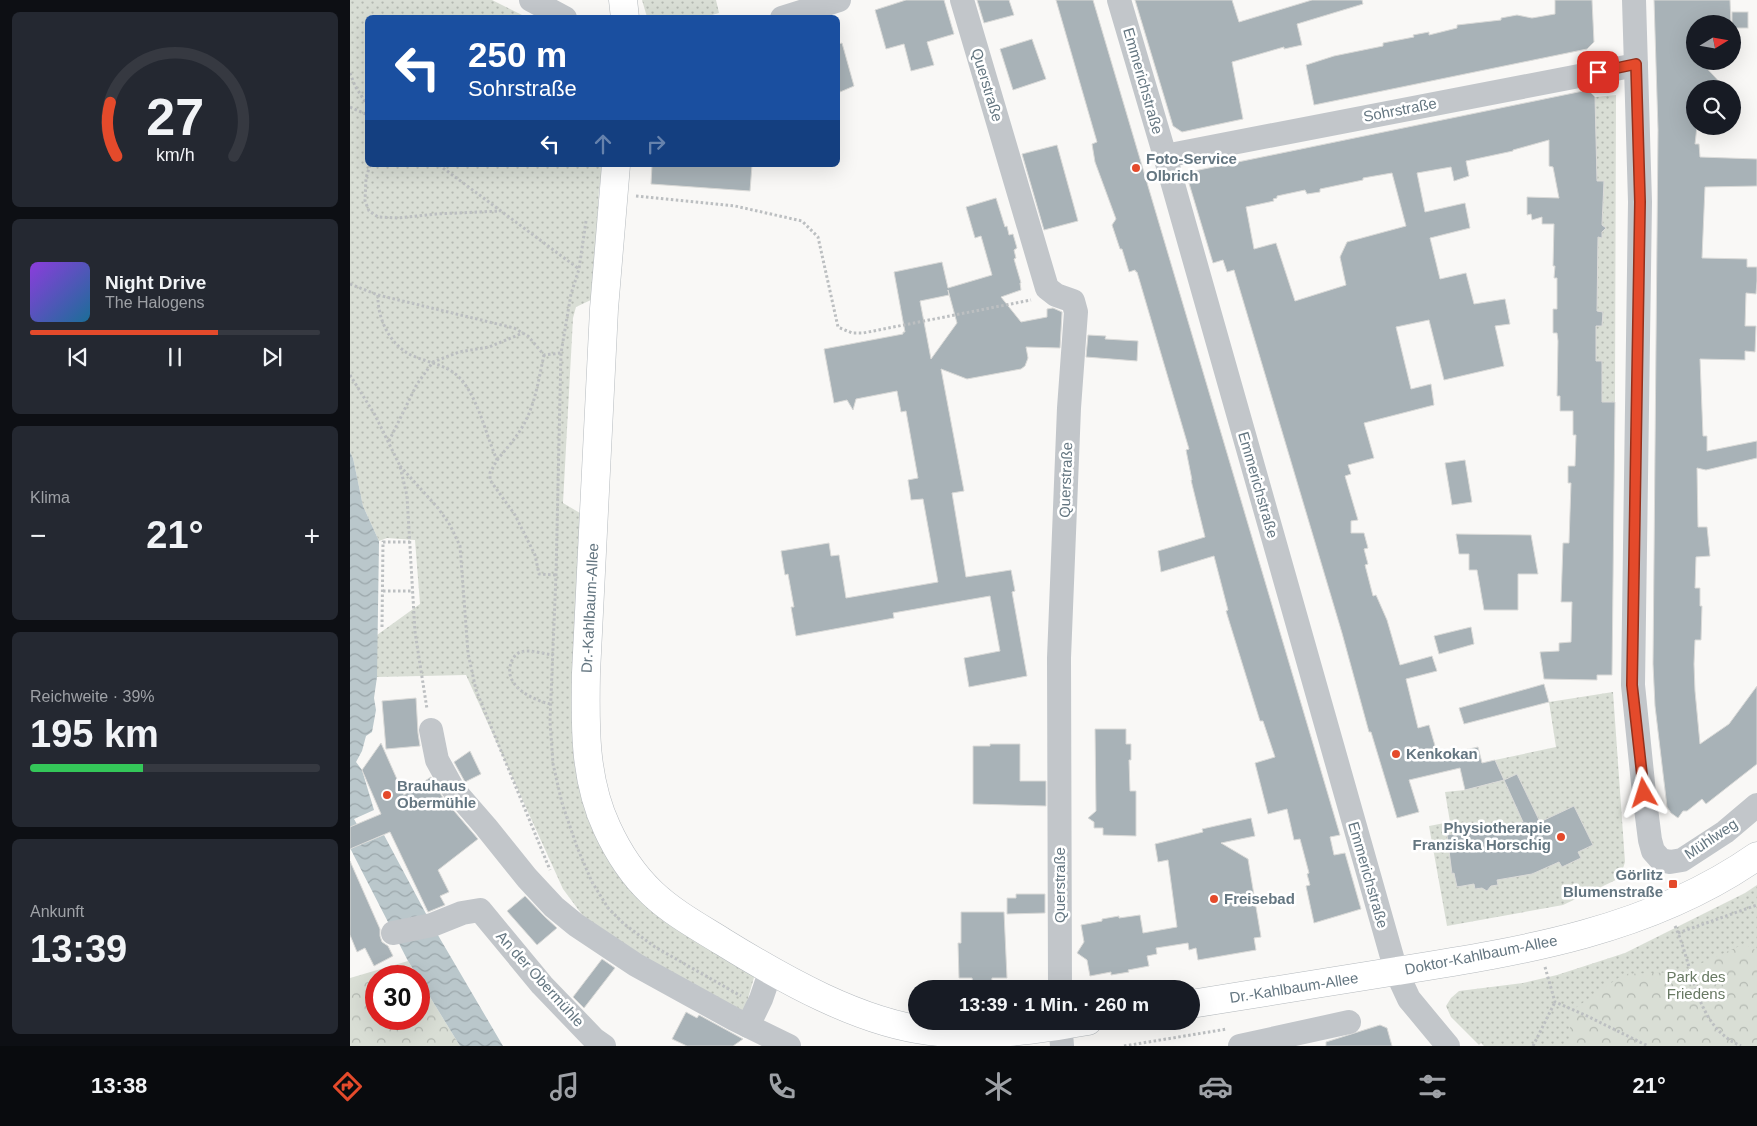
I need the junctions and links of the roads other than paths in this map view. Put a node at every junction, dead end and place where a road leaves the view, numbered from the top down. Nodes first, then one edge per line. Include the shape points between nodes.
1 (531, 0) edge
2 (622, 0) edge
3 (839, 0) edge
4 (962, 0) edge
5 (1119, 0) edge
6 (1634, 0) edge
7 (559, 15) edge
8 (624, 15) edge
9 (792, 15) edge
10 (1636, 64) junction
11 (1165, 156) junction
12 (616, 167) edge
13 (431, 730) road end
14 (1757, 805) edge
15 (1757, 856) edge
16 (393, 932) dead end
17 (771, 970) junction
18 (1396, 971) junction
19 (1060, 980) edge
20 (1200, 1003) edge
21 (1349, 1022) dead end
22 (748, 1026) junction
23 (1061, 1031) edge
24 (604, 1046) edge
25 (789, 1046) edge
26 (1240, 1046) edge
27 (1448, 1046) edge

1 - 7 street
2 - 8 main road
3 - 9 street
4 - 19 street, Querstraße via 1047,288 1073,301 1076,312 1059,658
5 - 11 street, Emmerichstraße
6 - 10 street
10 - 11 street, Sohrstraße
10 - 14 street, Mühlweg via 1640,202 1632,685 1653,850 1661,860 1682,860 1725,832
11 - 18 street, Emmerichstraße
12 - 17 main road, Dr.-Kahlbaum-Allee via 604,310 586,673 586,733 592,783 613,841 651,891 692,923
13 - 22 street via 437,760 453,789 554,907 636,965
15 - 18 main road, Doktor-Kahlbaum-Allee via 1665,906 1596,930 1538,946
16 - 24 street, An der Obermühle via 432,925 462,913 480,910 542,985
17 - 22 street
17 - 23 main road, Dr.-Kahlbaum-Allee via 862,1013 912,1028 967,1033
18 - 20 main road, Dr.-Kahlbaum-Allee
18 - 27 street, Emmerichstraße via 1409,1000
21 - 26 street
22 - 25 street

